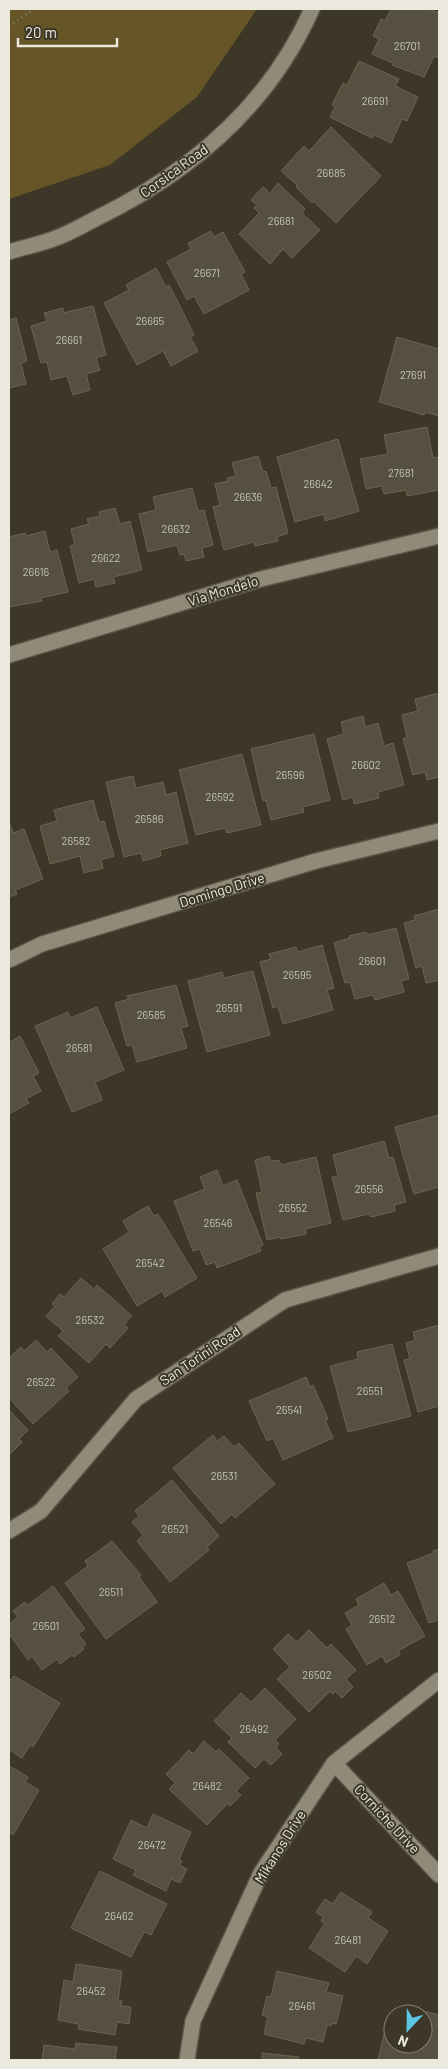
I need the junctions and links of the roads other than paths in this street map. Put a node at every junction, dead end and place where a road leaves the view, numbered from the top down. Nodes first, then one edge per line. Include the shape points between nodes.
1 (312, 9) edge
2 (9, 252) edge
3 (439, 536) edge
4 (9, 655) edge
5 (439, 831) edge
6 (9, 960) edge
7 (439, 1256) edge
8 (9, 1531) edge
9 (439, 1680) edge
10 (334, 1763) junction
11 (439, 1875) edge
12 (187, 2060) edge

1 - 2 street, Corsica Road via 300,36 273,76 243,114 199,155 134,200 57,238
3 - 4 street, Via Mondelo via 262,579
5 - 6 street, Domingo Drive via 307,864 42,944
7 - 8 street, San Torini Road via 285,1300 136,1399 41,1511
9 - 10 street, Mikanos Drive
10 - 11 street, Corniche Drive
10 - 12 street, Mikanos Drive via 261,1873 192,2021

